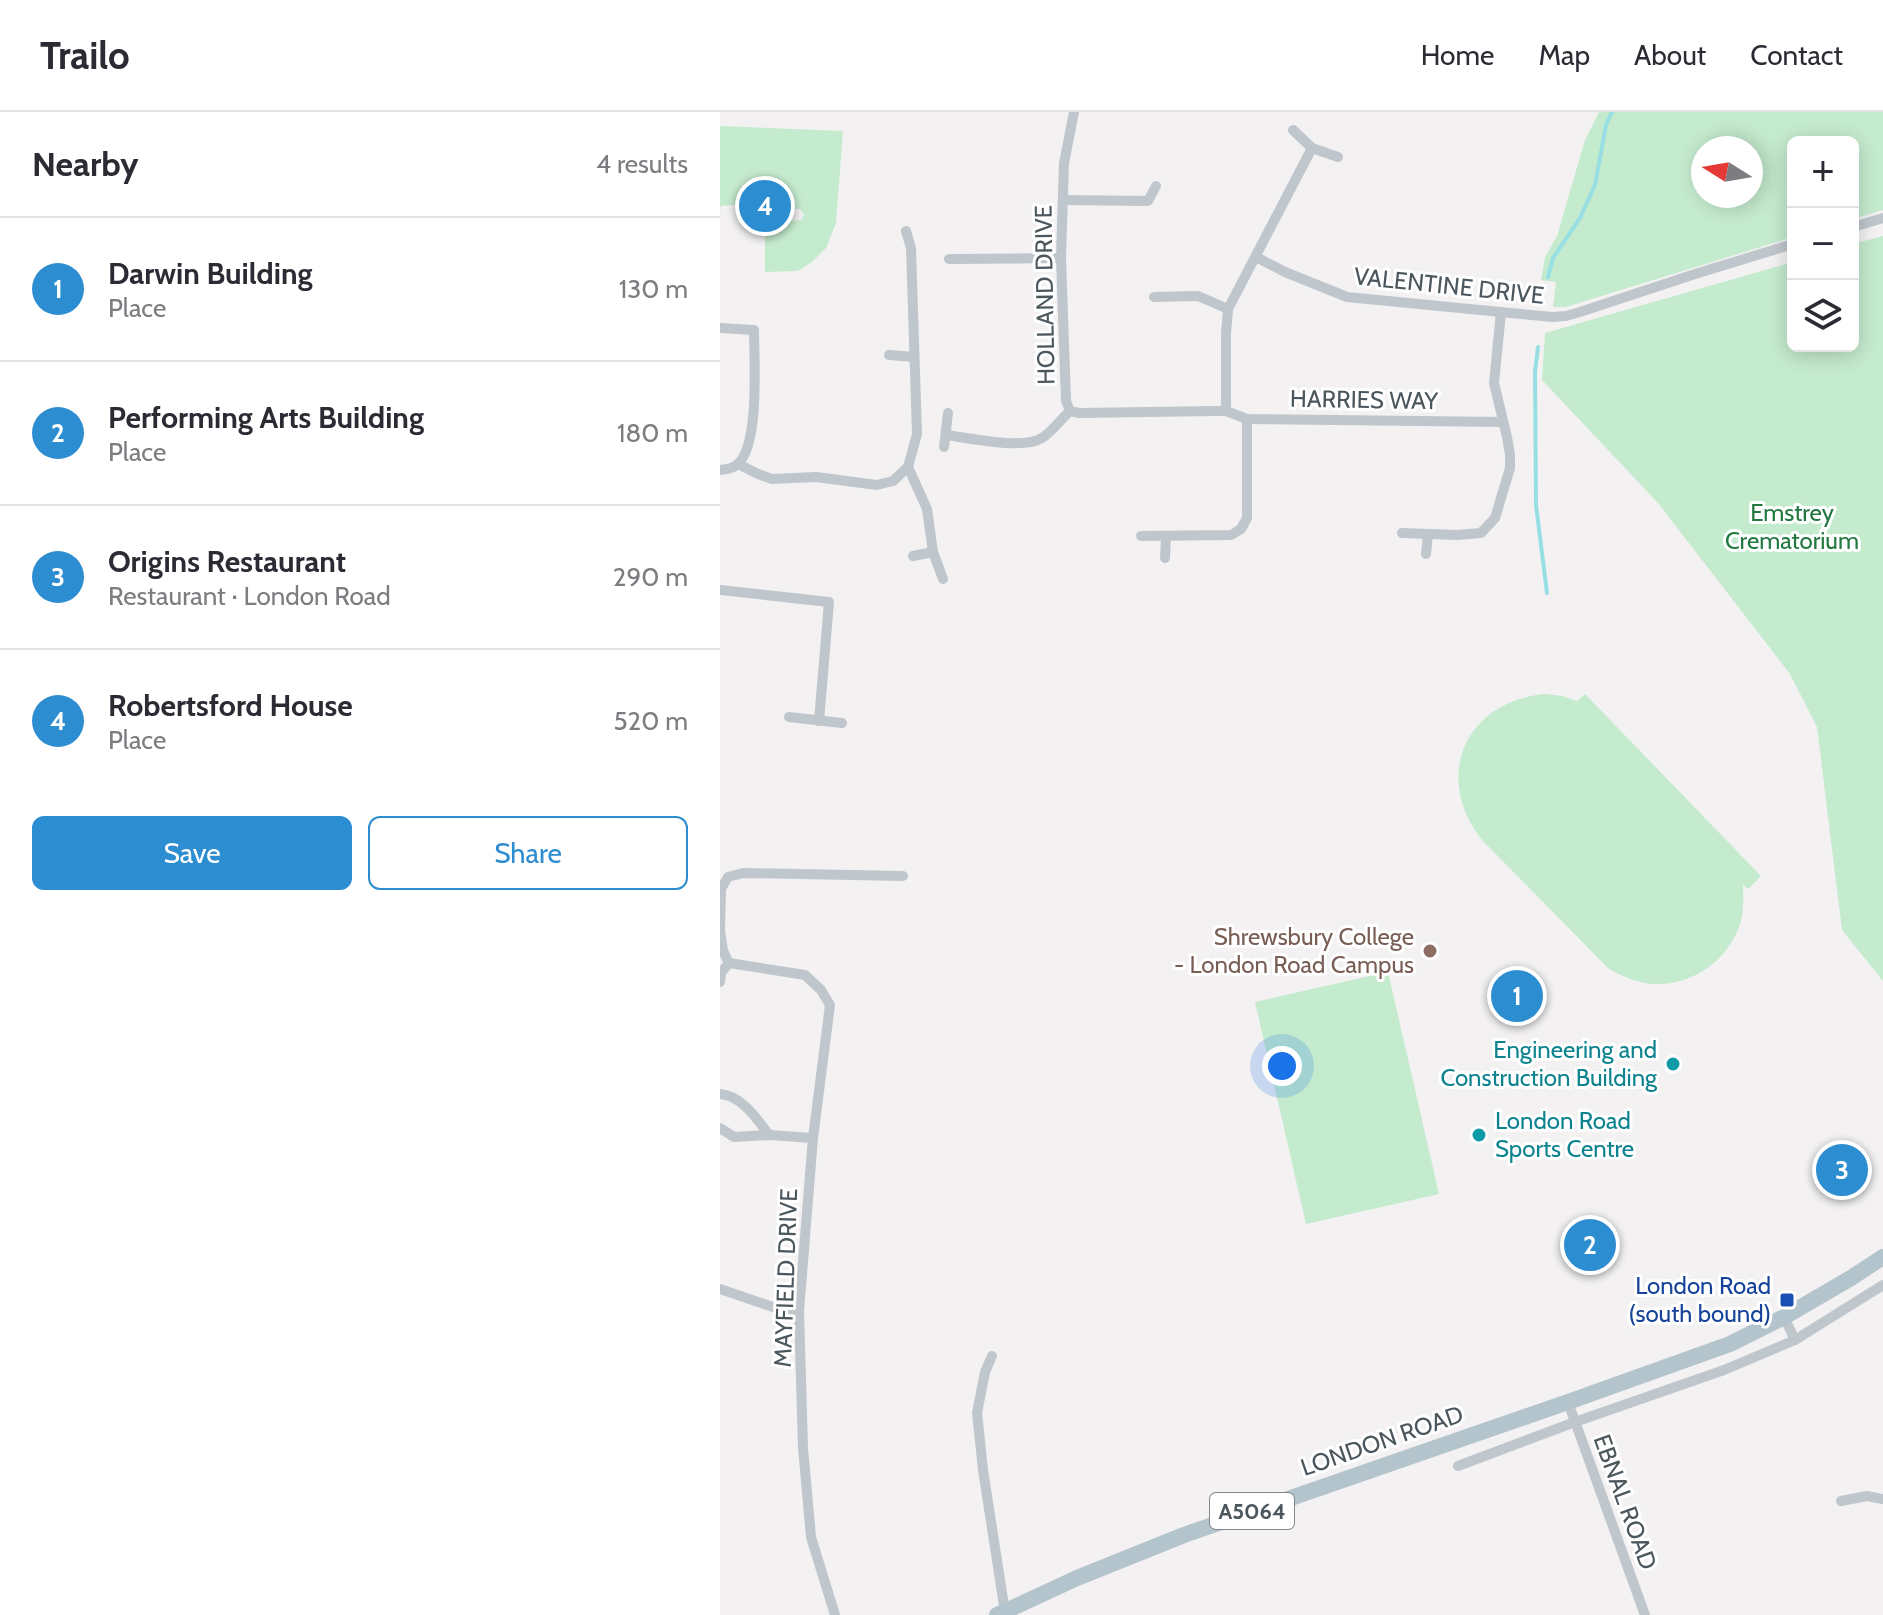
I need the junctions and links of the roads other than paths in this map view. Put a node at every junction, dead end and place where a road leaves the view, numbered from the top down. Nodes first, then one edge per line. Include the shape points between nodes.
1 (1074, 112) edge
2 (1293, 130) dead end
3 (1312, 148) junction
4 (1338, 157) dead end
5 (1156, 186) dead end
6 (1064, 200) junction
7 (1883, 218) edge
8 (1859, 225) edge
9 (906, 231) dead end
10 (1787, 246) edge
11 (1256, 257) junction
12 (1061, 258) junction
13 (949, 259) dead end
14 (1154, 297) dead end
15 (1228, 309) junction
16 (1501, 312) junction
17 (720, 328) edge
18 (889, 355) dead end
19 (914, 357) junction
20 (1070, 411) junction
21 (1226, 411) junction
22 (948, 413) dead end
23 (1247, 419) junction
24 (1503, 422) junction
25 (946, 435) junction
26 (944, 447) dead end
27 (738, 464) junction
28 (908, 467) junction
29 (720, 470) edge
30 (1402, 533) dead end
31 (1428, 534) junction
32 (1141, 536) dead end
33 (1166, 536) junction
34 (933, 552) junction
35 (1426, 554) dead end
36 (913, 556) dead end
37 (1165, 558) dead end
38 (943, 579) dead end
39 (720, 590) edge
40 (789, 717) dead end
41 (819, 721) junction
42 (842, 723) dead end
43 (903, 876) dead end
44 (729, 963) junction
45 (720, 982) edge
46 (720, 1094) edge
47 (720, 1128) edge
48 (769, 1135) junction
49 (813, 1138) junction
50 (1883, 1257) edge
51 (1883, 1285) edge
52 (720, 1289) edge
53 (799, 1311) junction
54 (1784, 1317) junction
55 (1795, 1340) junction
56 (992, 1356) dead end
57 (1568, 1402) junction
58 (1575, 1422) junction
59 (1458, 1466) dead end
60 (1883, 1499) edge
61 (1841, 1501) dead end
62 (1001, 1613) edge
63 (835, 1615) edge
64 (1645, 1615) edge

1 - 6 street, HOLLAND DRIVE via 1064,163
2 - 3 street
3 - 4 street
3 - 11 street
5 - 6 street via 1148,201
6 - 12 street, HOLLAND DRIVE
7 - 8 street
9 - 19 street
10 - 16 street, VALENTINE DRIVE via 1566,316
11 - 15 street
11 - 16 street, VALENTINE DRIVE via 1347,297
12 - 13 street
12 - 20 street, HOLLAND DRIVE
14 - 15 street via 1198,296
15 - 21 street
16 - 24 street via 1494,383
17 - 27 street via 754,330 753,426
18 - 19 street
19 - 28 street via 917,434
20 - 21 street, HOLLAND DRIVE
20 - 25 street via 1042,438 1030,442
21 - 23 street, HARRIES WAY
22 - 25 street
23 - 24 street, HARRIES WAY
23 - 33 street via 1247,518 1241,529 1231,535
24 - 31 street via 1510,468 1495,518 1481,533
25 - 26 street
27 - 28 street via 772,479 816,477 877,485 893,481
27 - 29 street
28 - 34 street via 927,509
30 - 31 street
31 - 35 street
32 - 33 street
33 - 37 street
34 - 36 street
34 - 38 street
39 - 41 street via 829,602
40 - 41 street
41 - 42 street
43 - 44 street via 728,877 721,889 720,931
44 - 45 street
44 - 49 street, MAYFIELD DRIVE via 805,975 830,1005
46 - 48 street via 731,1095
47 - 48 street via 734,1137
48 - 49 street
49 - 53 street, MAYFIELD DRIVE
50 - 54 main road, LONDON ROAD / A5064
51 - 55 street, LONDON ROAD
52 - 53 street
53 - 63 street, MAYFIELD DRIVE via 811,1537
54 - 55 street
54 - 57 main road, LONDON ROAD / A5064 via 1730,1344
55 - 58 street, LONDON ROAD
56 - 62 street via 977,1413
57 - 58 street, EBNAL ROAD
57 - 62 main road, LONDON ROAD / A5064 via 1184,1535
58 - 59 street, LONDON ROAD
58 - 64 street, EBNAL ROAD
60 - 61 street

